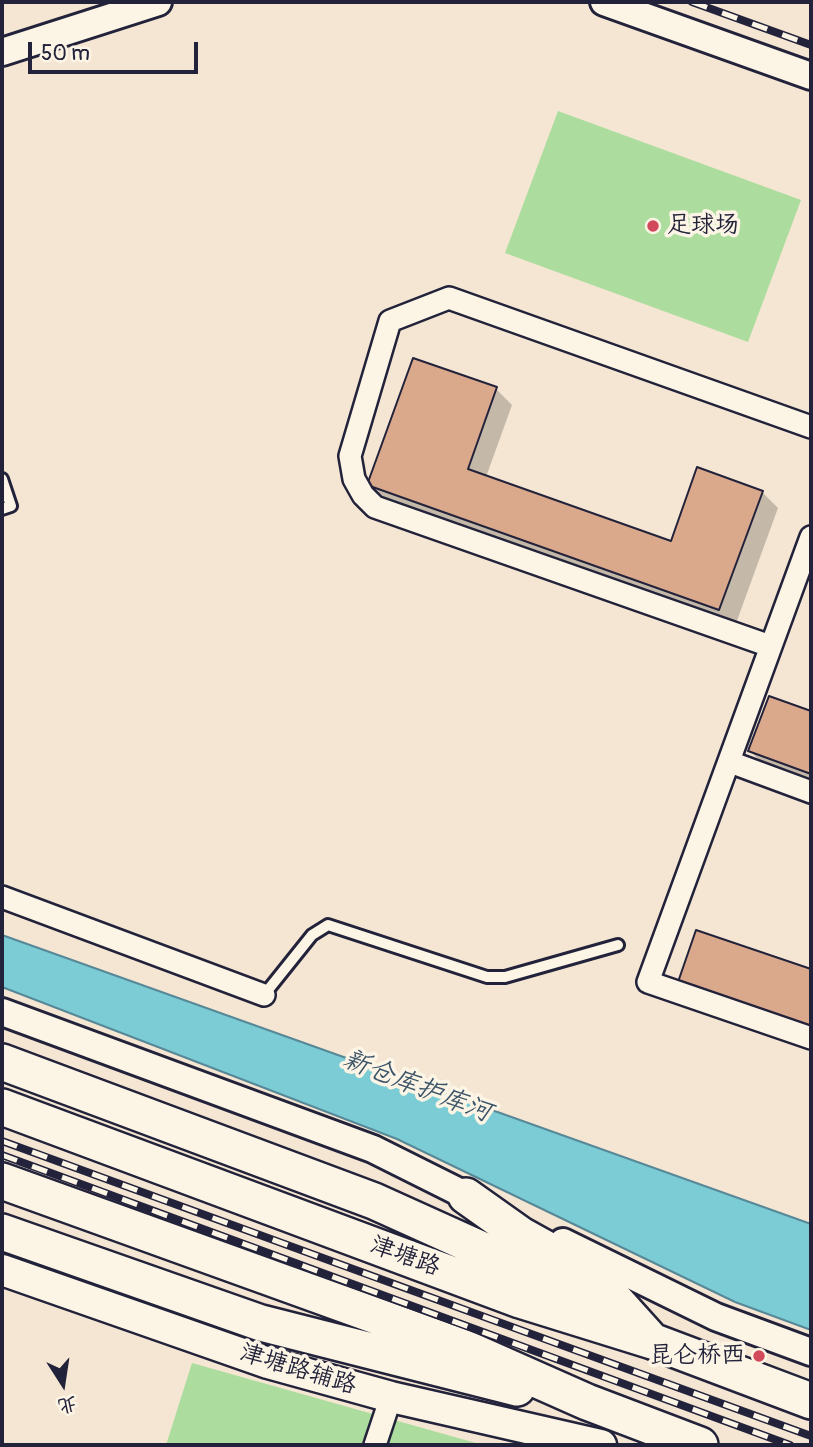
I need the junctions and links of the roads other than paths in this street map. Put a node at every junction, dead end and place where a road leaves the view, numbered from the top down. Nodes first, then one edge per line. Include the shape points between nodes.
1 (158, 2) edge
2 (604, 2) edge
3 (2, 52) edge
4 (811, 76) edge
5 (811, 427) edge
6 (2, 479) edge
7 (2, 509) edge
8 (811, 537) edge
9 (770, 646) junction
10 (730, 762) junction
11 (811, 792) edge
12 (2, 897) edge
13 (618, 945) dead end
14 (264, 995) joint
15 (2, 1012) edge
16 (811, 1038) edge
17 (2, 1062) edge
18 (2, 1107) edge
19 (2, 1181) edge
20 (466, 1196) junction
21 (2, 1232) edge
22 (2, 1270) edge
23 (652, 1341) junction
24 (811, 1352) edge
25 (391, 1397) junction
26 (811, 1401) edge
27 (587, 1402) junction
28 (375, 1445) edge
29 (601, 1445) edge
30 (701, 1445) edge

1 - 3 street
2 - 4 street
5 - 9 street via 449,298 390,321 350,456 354,479 375,507
6 - 7 lane via 11,506
8 - 9 street
9 - 10 street
10 - 11 street
10 - 16 street via 648,982
12 - 14 street
13 - 14 lane via 505,977 487,977 328,925 312,935
15 - 20 street via 373,1149
17 - 23 highway via 374,1201 540,1276
18 - 23 highway, 津塘路 via 520,1300
19 - 27 highway via 465,1348
20 - 23 highway via 521,1235 575,1265 606,1290
20 - 24 street via 716,1317
21 - 27 highway via 261,1323 497,1384
22 - 25 main road, 津塘路辅路 via 268,1363
23 - 26 highway, 津塘路
25 - 28 street
25 - 29 main road, 津塘路辅路
27 - 30 highway

